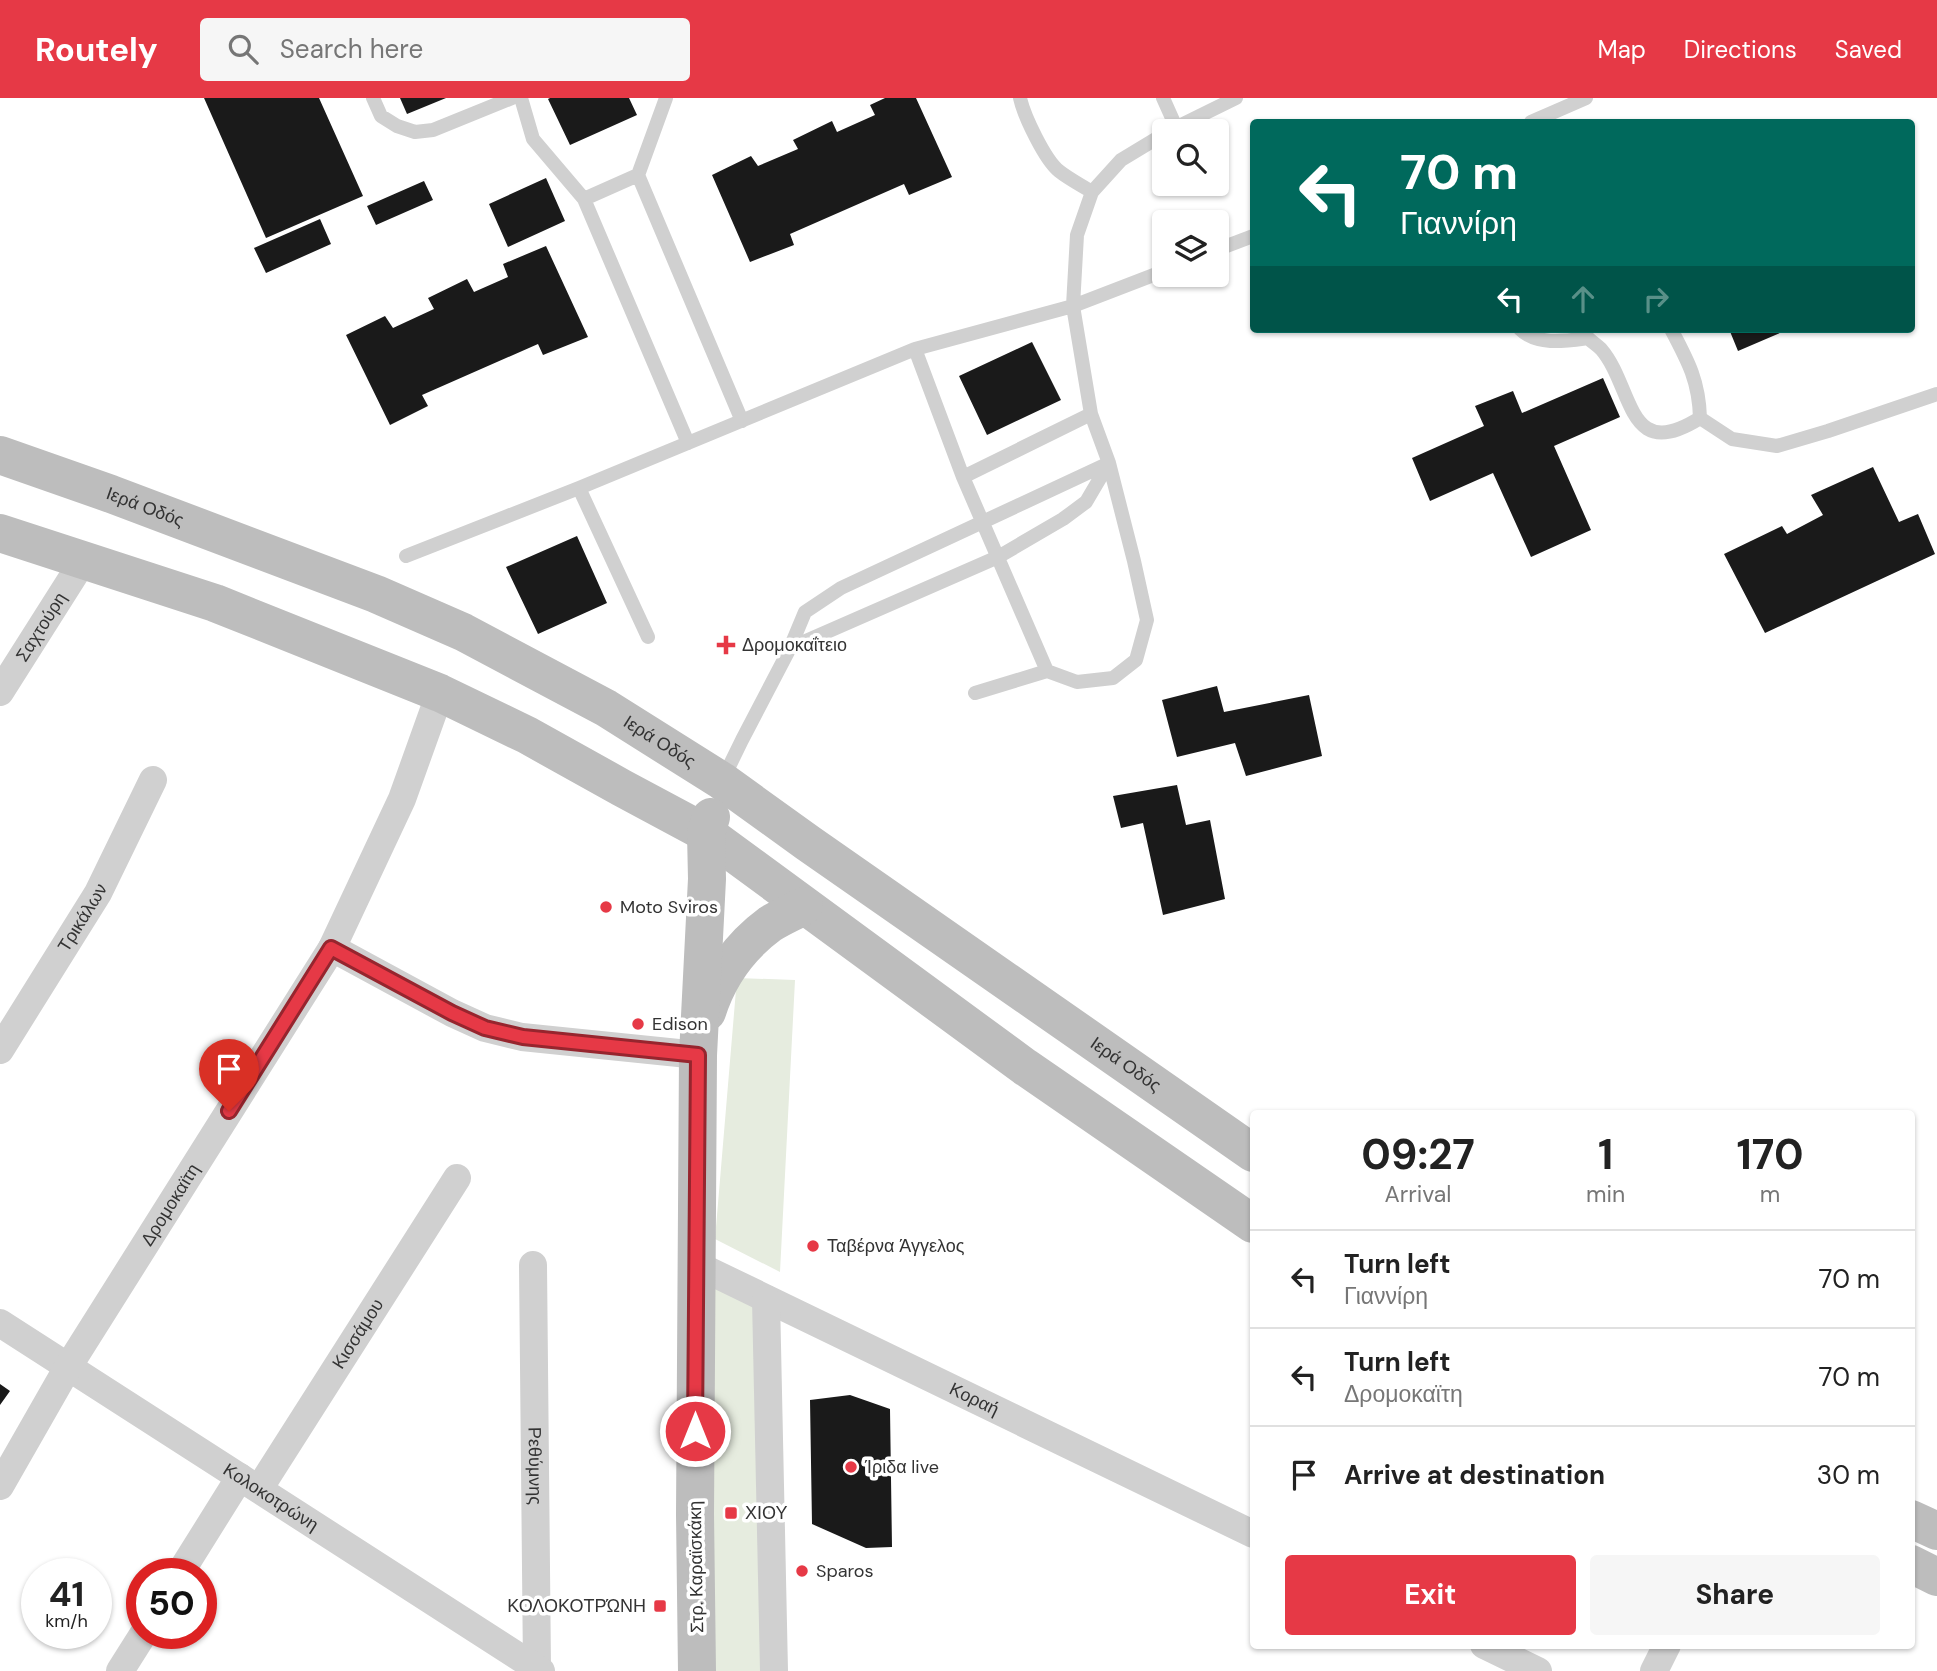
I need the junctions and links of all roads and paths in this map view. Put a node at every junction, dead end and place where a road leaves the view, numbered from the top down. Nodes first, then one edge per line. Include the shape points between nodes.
1 (373, 98) edge
2 (512, 98) edge
3 (521, 98) edge
4 (666, 98) edge
5 (1020, 98) edge
6 (1163, 98) edge
7 (1236, 98) edge
8 (1586, 98) edge
9 (1167, 119) edge
10 (1194, 119) edge
11 (1538, 119) edge
12 (1152, 142) edge
13 (638, 175) junction
14 (1092, 192) junction
15 (584, 198) junction
16 (1250, 237) edge
17 (1229, 245) edge
18 (1152, 276) edge
19 (1073, 306) junction
20 (1524, 333) edge
21 (1673, 333) edge
22 (915, 349) junction
23 (1937, 394) edge
24 (1091, 414) junction
25 (1700, 418) junction
26 (742, 421) junction
27 (688, 443) junction
28 (0, 455) edge
29 (1109, 463) junction
30 (963, 477) junction
31 (579, 488) junction
32 (983, 523) junction
33 (0, 533) edge
34 (406, 556) dead end
35 (998, 557) junction
36 (83, 561) junction
37 (648, 637) dead end
38 (790, 648) junction
39 (1047, 671) junction
40 (0, 692) edge
41 (440, 693) junction
42 (975, 693) dead end
43 (153, 780) dead end
44 (722, 781) junction
45 (706, 833) junction
46 (804, 906) junction
47 (331, 948) junction
48 (0, 1050) edge
49 (698, 1055) junction
50 (1250, 1151) edge
51 (457, 1178) dead end
52 (1250, 1222) edge
53 (533, 1265) dead end
54 (696, 1265) junction
55 (766, 1299) junction
56 (0, 1323) edge
57 (68, 1367) junction
58 (250, 1483) junction
59 (0, 1486) edge
60 (1915, 1521) edge
61 (1937, 1531) edge
62 (1250, 1533) edge
63 (192, 1558) edge
64 (1915, 1566) edge
65 (1937, 1577) edge
66 (134, 1649) edge
67 (1492, 1649) edge
68 (1665, 1649) edge
69 (539, 1670) edge
70 (120, 1671) edge
71 (697, 1671) edge
72 (774, 1671) edge
73 (1538, 1671) edge
74 (1654, 1671) edge

1 - 2 lane via 381,116 415,132 433,130
3 - 15 lane via 533,139
4 - 13 lane
5 - 14 lane via 1048,159
6 - 9 lane
7 - 10 lane
8 - 11 lane
12 - 14 lane via 1121,160
13 - 15 lane
13 - 26 lane
14 - 19 lane via 1077,236
15 - 27 lane
16 - 17 lane
18 - 19 lane
19 - 22 lane
19 - 24 lane
20 - 25 lane via 1554,341 1588,338 1611,363 1632,411 1648,429 1672,433
21 - 25 lane via 1692,369
22 - 26 lane
22 - 30 lane
23 - 25 lane via 1777,446 1732,439
24 - 29 lane
24 - 30 lane
26 - 27 lane
27 - 31 lane
28 - 44 main road, Ιερά Οδός via 376,594 463,632 606,708
29 - 32 lane
29 - 35 lane via 1086,502
29 - 39 lane via 1147,620 1136,660 1113,678 1077,682
30 - 32 lane
31 - 34 lane
31 - 37 lane
32 - 35 lane
32 - 38 lane via 841,588 805,612
33 - 36 main road
35 - 38 lane
35 - 39 lane
36 - 40 street, Σαχτούρη
36 - 41 main road via 215,604
38 - 44 lane
39 - 42 lane
41 - 45 main road
41 - 47 street, Δρομοκαϊτη via 402,799
43 - 48 street, Τρικάλων via 98,893
44 - 45 main road, Στρ. Καραϊσκάκη
44 - 50 main road, Ιερά Οδός
45 - 46 main road
45 - 49 main road, Στρ. Καραϊσκάκη
46 - 49 main road via 771,924 727,968 712,995
46 - 52 main road via 1025,1067
47 - 49 street via 485,1028 523,1037
47 - 57 street, Δρομοκαϊτη
49 - 54 main road, Στρ. Καραϊσκάκη
51 - 58 street, Κισσάμου
53 - 69 street, Ρεθύμνης
54 - 55 street, Κοραή
54 - 71 main road, Στρ. Καραϊσκάκη
55 - 62 street, Κοραή
55 - 72 street
56 - 57 street, Κολοκοτρώνη
57 - 58 street, Κολοκοτρώνη
57 - 59 street, Δρομοκαϊτη
58 - 63 street, Κισσάμου
58 - 69 street, Κολοκοτρώνη
60 - 61 main road
64 - 65 main road
66 - 70 street
67 - 73 street
68 - 74 street

